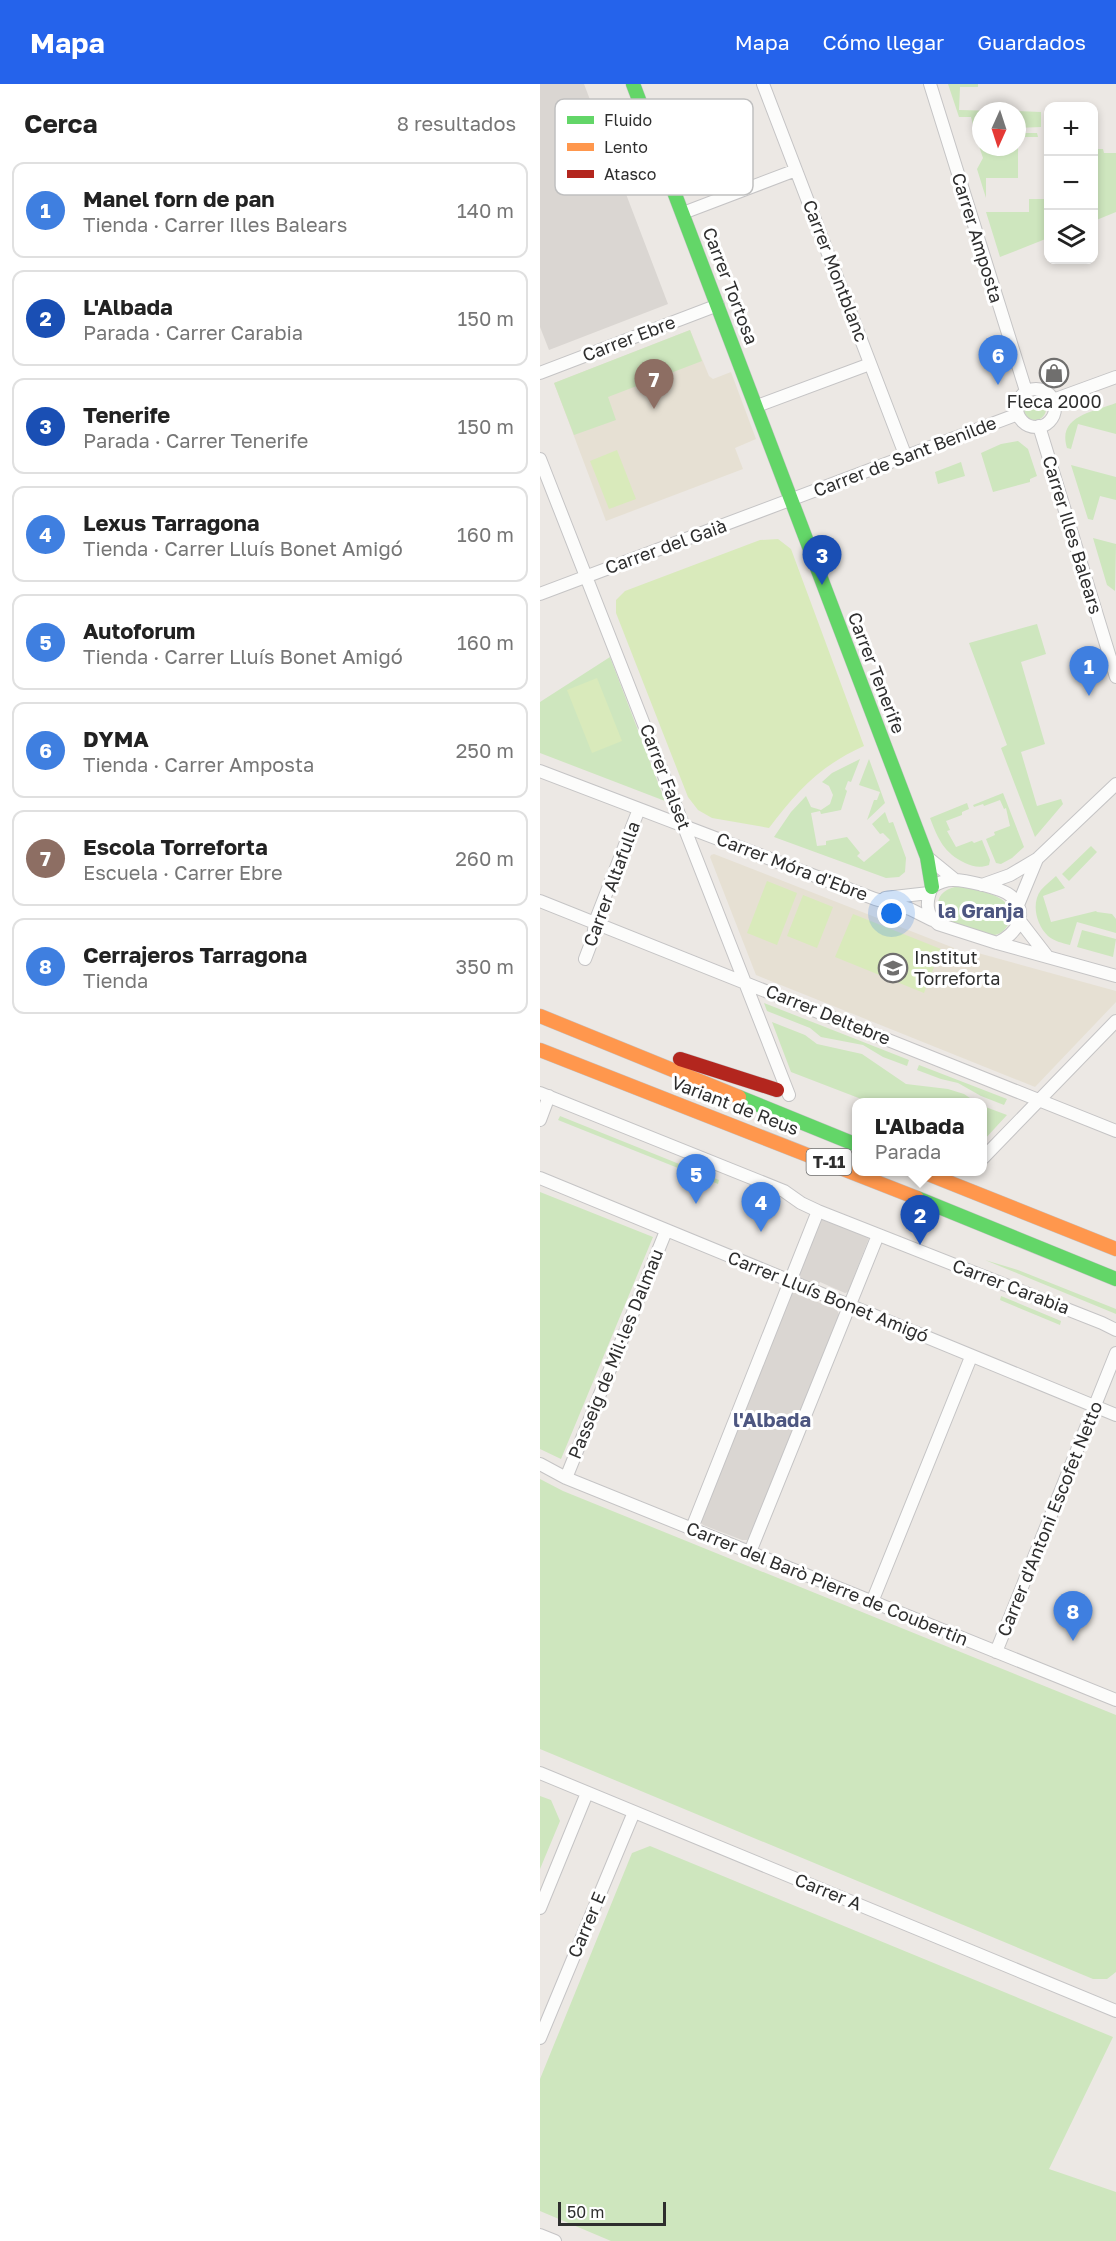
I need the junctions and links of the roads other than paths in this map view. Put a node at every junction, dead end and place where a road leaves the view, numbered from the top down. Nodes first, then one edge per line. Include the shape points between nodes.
1 (633, 84) edge
2 (763, 84) edge
3 (930, 84) edge
4 (639, 99) edge
5 (796, 170) junction
6 (753, 186) edge
7 (676, 195) edge
8 (730, 195) edge
9 (683, 213) junction
10 (717, 305) junction
11 (870, 364) junction
12 (540, 373) edge
13 (1116, 376) edge
14 (1026, 391) junction
15 (1053, 400) junction
16 (758, 406) junction
17 (1018, 414) junction
18 (1039, 426) junction
19 (906, 457) junction
20 (540, 459) edge
21 (793, 500) junction
22 (586, 577) junction
23 (540, 594) edge
24 (1116, 677) edge
25 (540, 771) edge
26 (1116, 784) edge
27 (639, 809) junction
28 (685, 826) junction
29 (927, 857) junction
30 (1037, 859) junction
31 (954, 879) junction
32 (981, 885) junction
33 (930, 890) junction
34 (875, 899) junction
35 (540, 901) edge
36 (1018, 906) junction
37 (932, 920) junction
38 (1020, 921) junction
39 (595, 922) junction
40 (997, 943) junction
41 (1047, 956) junction
42 (585, 959) dead end
43 (1116, 976) edge
44 (745, 981) junction
45 (540, 1015) edge
46 (1116, 1021) edge
47 (540, 1050) edge
48 (783, 1092) joint
49 (545, 1094) edge
50 (1039, 1101) junction
51 (540, 1120) edge
52 (1116, 1131) edge
53 (852, 1143) edge
54 (987, 1154) edge
55 (852, 1172) edge
56 (862, 1176) edge
57 (933, 1176) edge
58 (540, 1178) edge
59 (818, 1211) junction
60 (666, 1231) junction
61 (878, 1235) junction
62 (1116, 1249) edge
63 (1116, 1280) edge
64 (789, 1282) junction
65 (849, 1306) junction
66 (1116, 1330) edge
67 (1116, 1353) edge
68 (971, 1357) junction
69 (1095, 1407) junction
70 (1116, 1415) edge
71 (540, 1464) edge
72 (566, 1478) junction
73 (692, 1528) junction
74 (750, 1552) junction
75 (872, 1602) junction
76 (996, 1652) junction
77 (1116, 1700) edge
78 (540, 1773) edge
79 (587, 1793) junction
80 (634, 1812) junction
81 (540, 1908) edge
82 (1115, 2008) edge
83 (540, 2038) edge
84 (540, 2235) edge
85 (555, 2241) edge

1 - 4 main road, Carrer Tortosa
2 - 5 street, Carrer Montblanc
3 - 14 street, Carrer Amposta
5 - 6 street
5 - 11 street, Carrer Montblanc
7 - 9 main road, Carrer Tortosa
8 - 9 street
9 - 10 main road, Carrer Tortosa
10 - 12 street, Carrer Ebre
10 - 16 main road, Carrer Tortosa
11 - 16 street
11 - 19 street, Carrer Montblanc
13 - 15 street
14 - 15 street via 1040,389
14 - 17 street via 1017,403
15 - 18 street via 1052,417
16 - 21 main road, Carrer Tortosa
17 - 18 street via 1028,425
17 - 19 street, Carrer de Sant Benilde
18 - 24 street, Carrer Illes Balears
19 - 21 street, Carrer de Sant Benilde
20 - 22 street, Carrer Falset
21 - 22 street, Carrer del Gaià
21 - 29 main road, Carrer Tenerife
22 - 23 street, Carrer del Gaià
22 - 28 street, Carrer Falset
25 - 27 street, Carrer Móra d'Ebre
26 - 30 street
27 - 28 street, Carrer Móra d'Ebre
27 - 39 street, Carrer Altafulla
28 - 34 street, Carrer Móra d'Ebre
28 - 44 street, Carrer Falset
29 - 31 street
29 - 33 main road, Carrer Tenerife
30 - 32 street via 1010,875
30 - 36 street
31 - 32 street
31 - 33 street, Carrer Móra d'Ebre
32 - 36 street via 1010,895
33 - 34 street, Carrer Móra d'Ebre
33 - 37 street via 927,902
34 - 37 street, Carrer Móra d'Ebre
35 - 39 street, Carrer Deltebre
36 - 38 street
37 - 40 street, Carrer Móra d'Ebre
38 - 40 street via 1015,932
38 - 41 street
39 - 42 street, Carrer Altafulla
39 - 44 street, Carrer Deltebre
40 - 41 street
41 - 43 street
44 - 48 street, Carrer Falset
44 - 50 street, Carrer Deltebre
45 - 48 main road
45 - 53 main road, Variant de Reus / T-11
46 - 50 street
47 - 55 main road, Variant de Reus / T-11
49 - 51 street
49 - 59 street, Carrer Carabia via 784,1191
50 - 52 street, Carrer Deltebre
50 - 54 street
56 - 63 main road, Variant de Reus / T-11
57 - 62 main road
58 - 60 street, Carrer Lluís Bonet Amigó
59 - 61 street, Carrer Carabia
59 - 64 street
60 - 64 street, Carrer Lluís Bonet Amigó
60 - 72 street, Passeig de Mil·les Dalmau
61 - 65 street
61 - 66 street, Carrer Carabia
64 - 65 street, Carrer Lluís Bonet Amigó
64 - 73 street
65 - 68 street, Carrer Lluís Bonet Amigó
65 - 74 street
67 - 69 street, Carrer d'Antoni Escofet Netto
68 - 69 street, Carrer Lluís Bonet Amigó
68 - 75 street
69 - 70 street, Carrer Lluís Bonet Amigó
69 - 76 street, Carrer d'Antoni Escofet Netto
71 - 72 street, Carrer del Barò Pierre de Coubertin
72 - 73 street, Carrer del Barò Pierre de Coubertin
73 - 74 street, Carrer del Barò Pierre de Coubertin
74 - 75 street, Carrer del Barò Pierre de Coubertin
75 - 76 street, Carrer del Barò Pierre de Coubertin
76 - 77 street, Carrer del Barò Pierre de Coubertin
78 - 79 street, Carrer A
79 - 80 street, Carrer A
79 - 81 street
80 - 82 street, Carrer A
80 - 83 street, Carrer E
84 - 85 street

